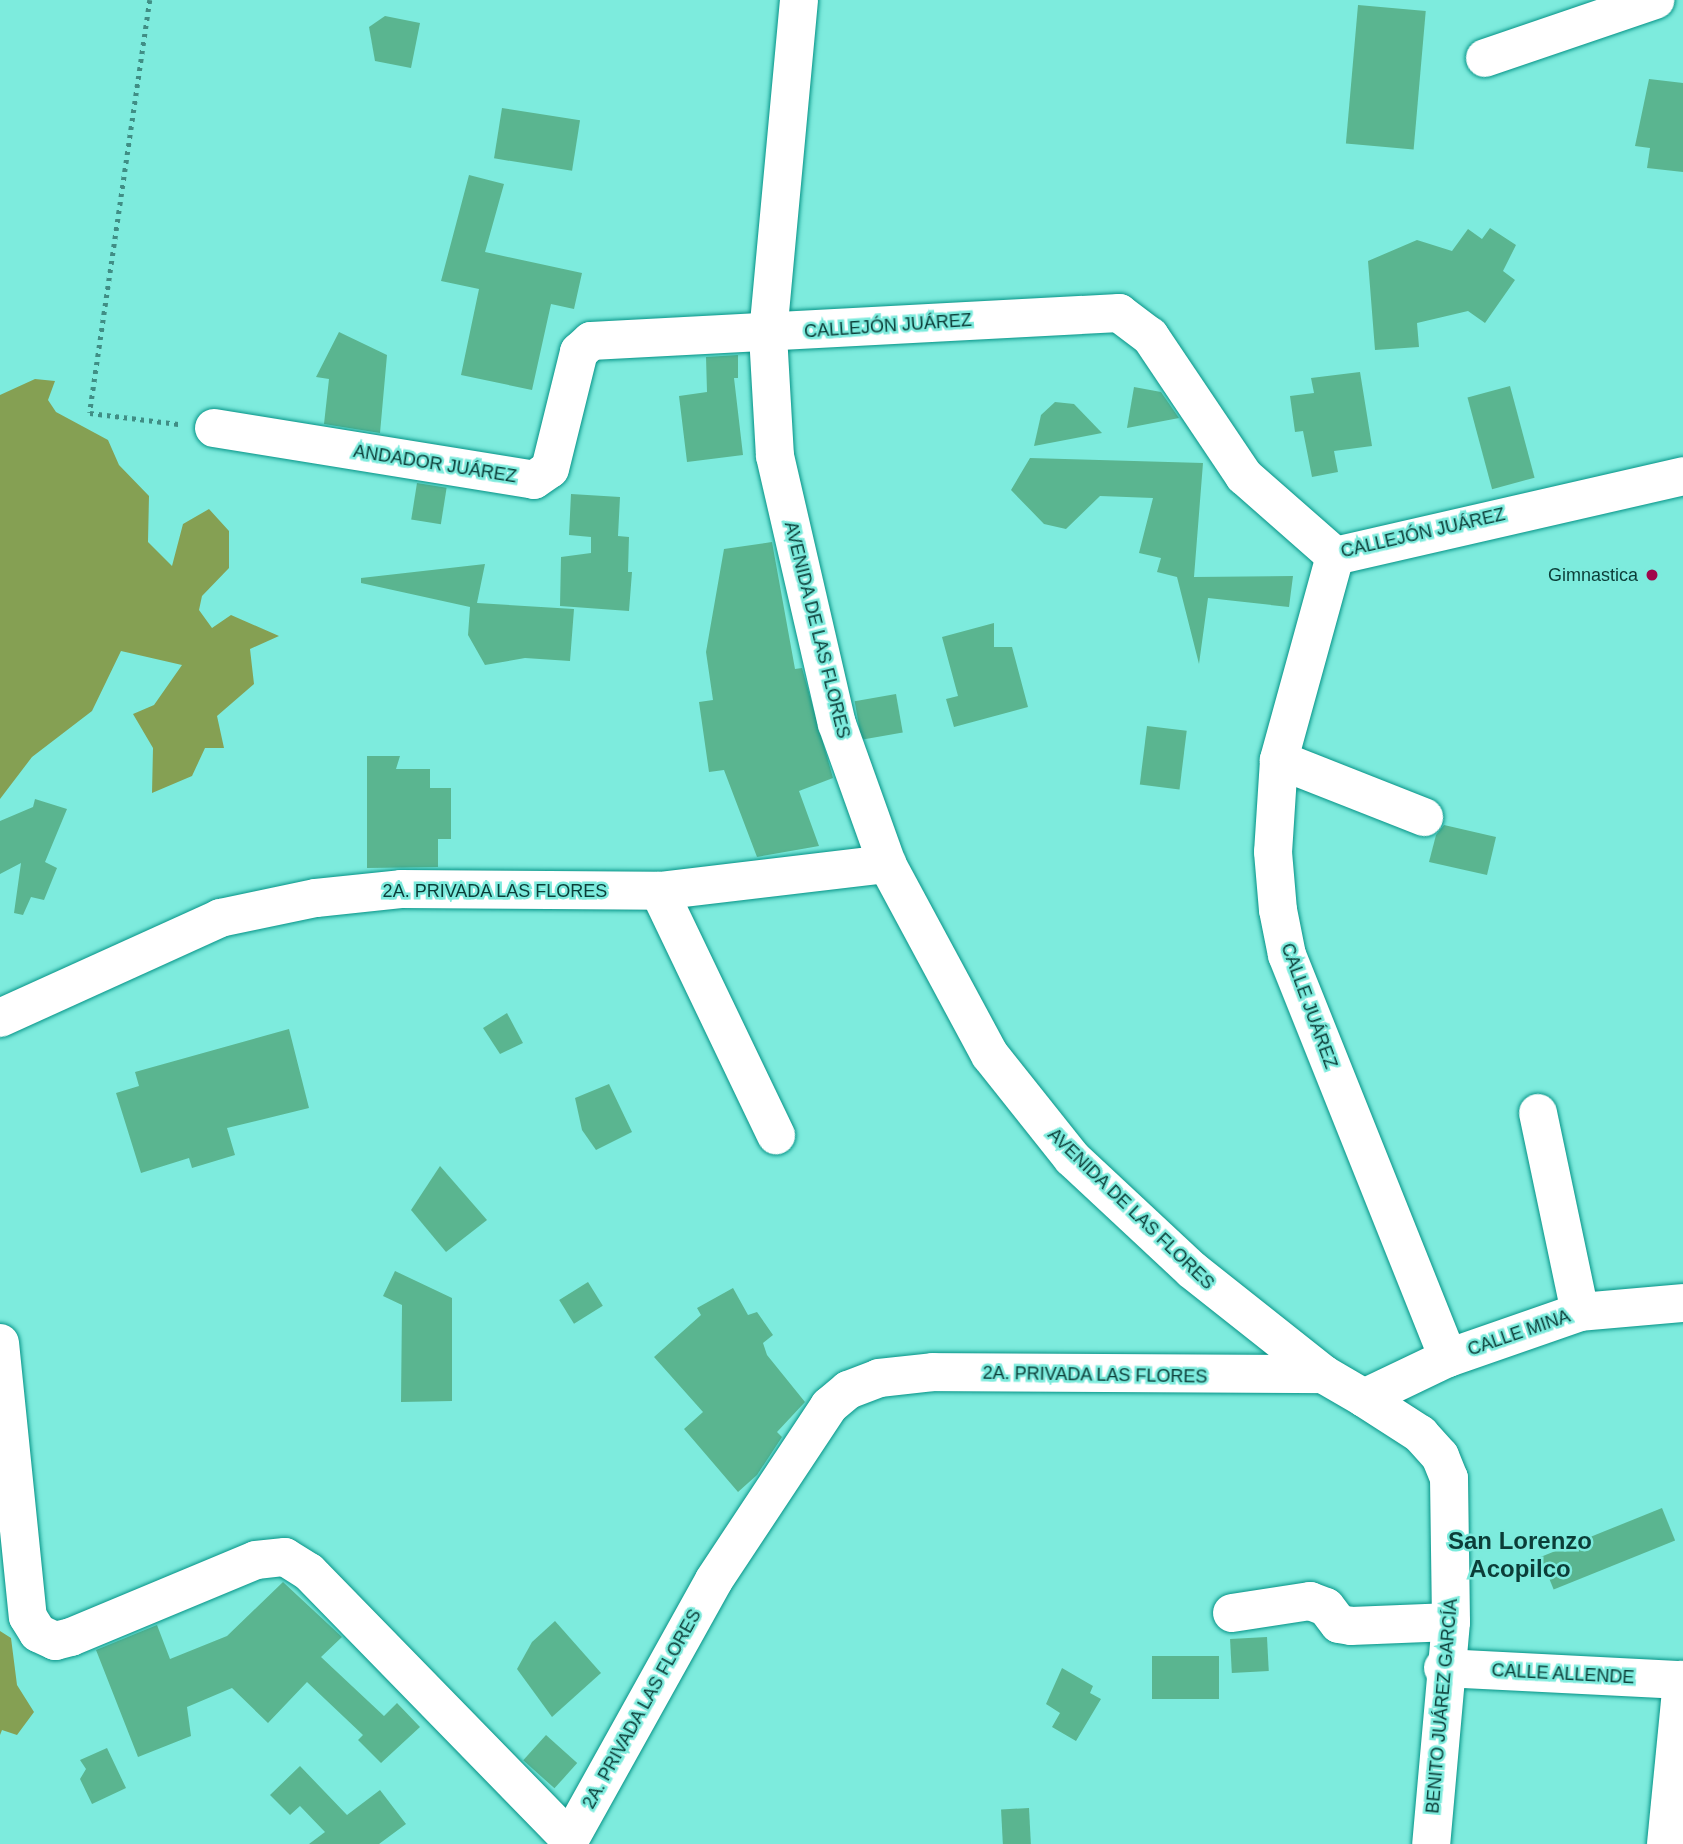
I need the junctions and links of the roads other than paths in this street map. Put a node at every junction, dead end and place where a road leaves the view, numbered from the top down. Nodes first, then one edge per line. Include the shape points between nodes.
1 (799, 0) edge
2 (1655, 0) edge
3 (1485, 58) dead end
4 (768, 335) junction
5 (214, 428) road end
6 (1683, 476) edge
7 (1335, 556) junction
8 (1279, 760) junction
9 (1424, 817) dead end
10 (887, 864) junction
11 (659, 891) junction
12 (0, 1018) edge
13 (1538, 1113) dead end
14 (776, 1135) dead end
15 (1683, 1303) edge
16 (1580, 1312) junction
17 (0, 1343) edge
18 (1448, 1358) junction
19 (1323, 1374) junction
20 (1364, 1398) junction
21 (1232, 1613) dead end
22 (1451, 1622) junction
23 (1443, 1668) junction
24 (1683, 1680) edge
25 (569, 1842) edge
26 (1431, 1844) edge
27 (1666, 1844) edge

1 - 4 street, AVENIDA DE LAS FLORES
2 - 3 street
4 - 5 street, ANDADOR JUÁREZ via 591,341 579,352 550,469 534,480
4 - 7 street, CALLEJÓN JUÁREZ via 1119,313 1150,336 1244,475
4 - 10 street, AVENIDA DE LAS FLORES via 775,456 837,724
6 - 7 street, CALLEJÓN JUÁREZ
7 - 8 street, CALLE JUÁREZ
8 - 9 street
8 - 18 street, CALLE JUÁREZ via 1273,852 1287,955
10 - 11 street, 2A. PRIVADA LAS FLORES
10 - 19 street, AVENIDA DE LAS FLORES via 989,1055 1031,1111 1072,1158 1192,1270
11 - 12 street, 2A. PRIVADA LAS FLORES via 401,889 316,898 220,918
11 - 14 street
13 - 16 street
15 - 16 street, CALLE MINA
16 - 18 street, CALLE MINA
17 - 25 street, 2A. PRIVADA LAS FLORES via 27,1617 38,1633 55,1641 71,1637 256,1560 285,1557 309,1572
18 - 20 street, CALLE MINA
19 - 20 street, AVENIDA DE LAS FLORES
19 - 25 street, 2A. PRIVADA LAS FLORES via 933,1372 879,1378 848,1390 829,1406 714,1580
20 - 22 street, BENITO JUÁREZ GARCÍA via 1420,1434 1440,1456 1449,1478
21 - 22 street via 1310,1601 1326,1607 1339,1624 1351,1626
22 - 23 street, BENITO JUÁREZ GARCÍA
23 - 24 street, CALLE ALLENDE
23 - 26 street, BENITO JUÁREZ GARCÍA
24 - 27 street

